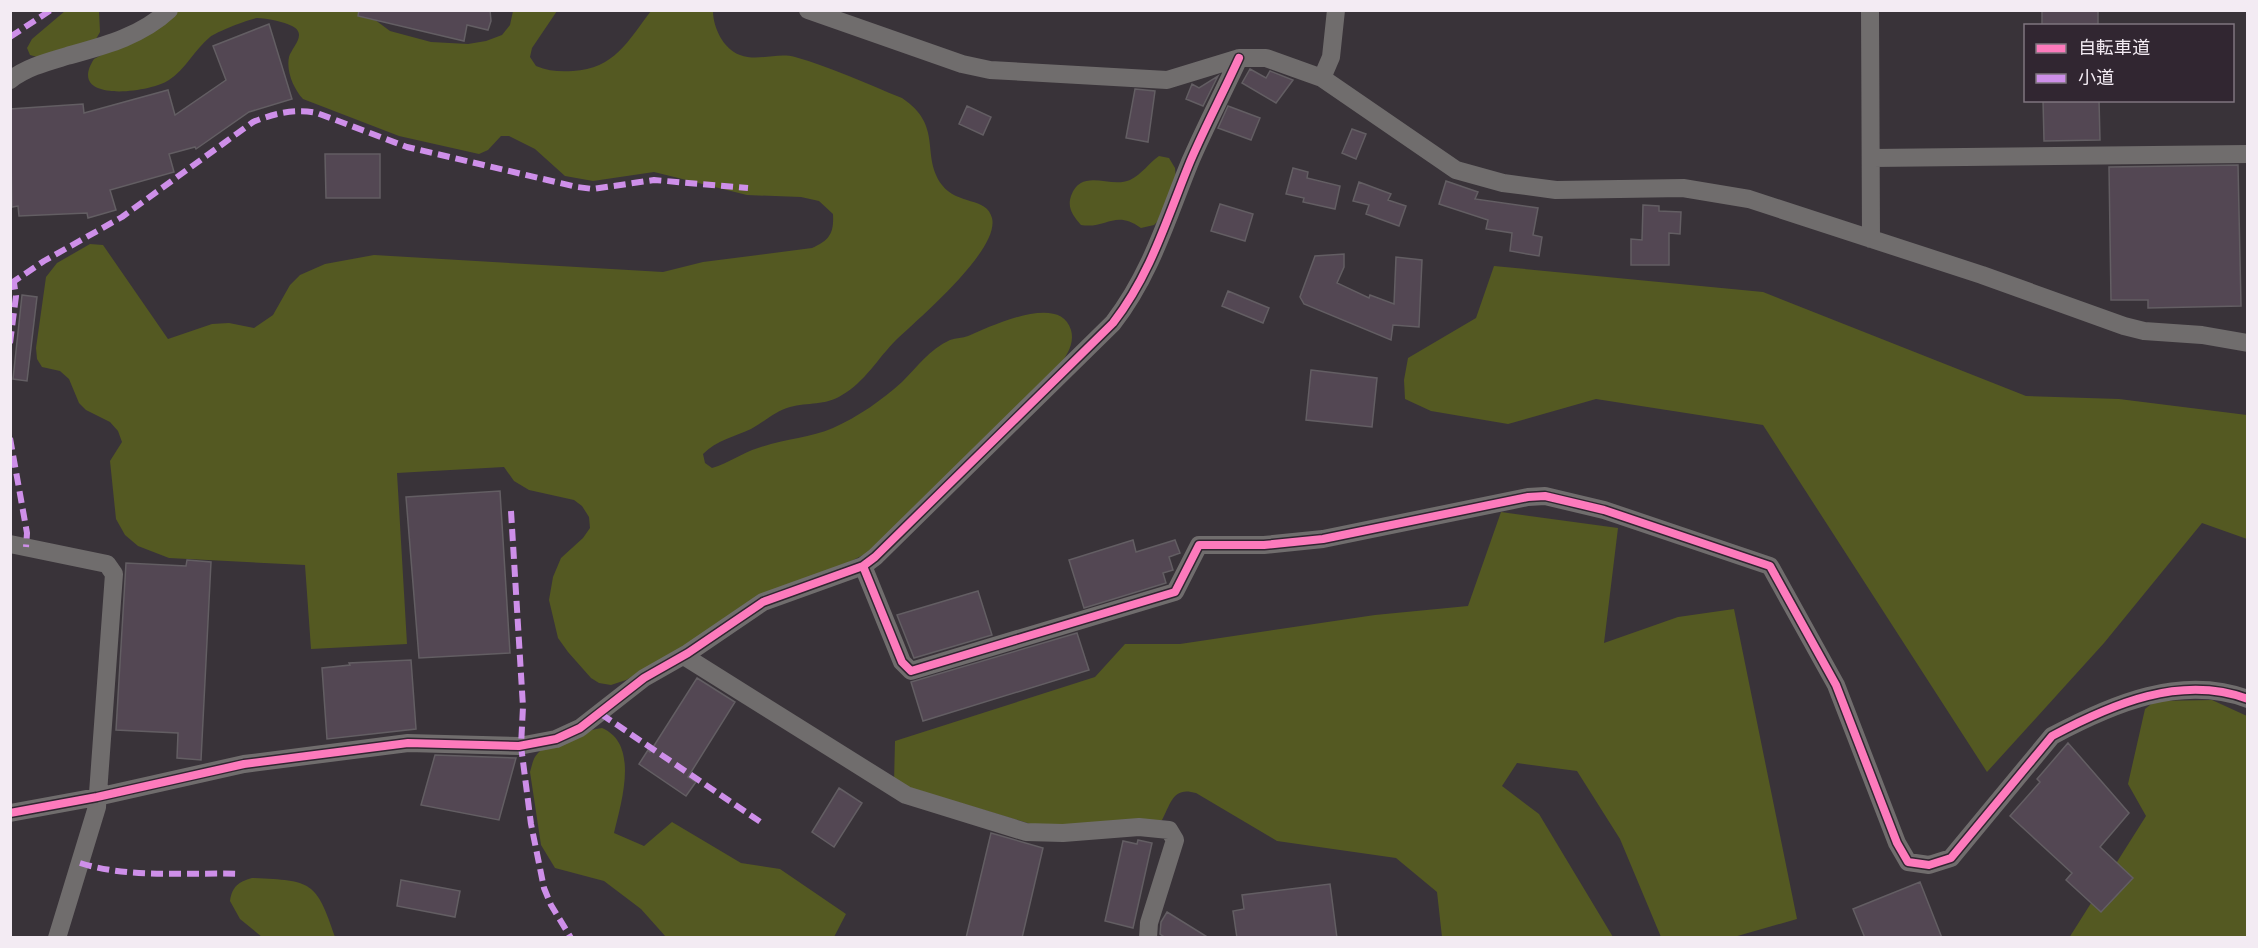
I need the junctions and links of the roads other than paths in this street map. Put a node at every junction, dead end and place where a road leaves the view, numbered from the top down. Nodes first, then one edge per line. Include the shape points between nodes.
1 (169, 10) edge
2 (808, 10) edge
3 (1336, 10) edge
4 (1870, 10) edge
5 (1239, 58) junction
6 (1322, 78) junction
7 (10, 80) edge
8 (2247, 154) edge
9 (1873, 158) junction
10 (1871, 239) junction
11 (2247, 343) edge
12 (10, 544) edge
13 (862, 566) junction
14 (684, 656) junction
15 (2247, 699) edge
16 (98, 797) junction
17 (10, 813) edge
18 (57, 938) edge
19 (1148, 938) edge

1 - 7 street via 126,38 31,67
2 - 5 street via 962,64 990,70 1167,80
3 - 6 street via 1331,57
4 - 9 street
5 - 6 street via 1266,58
5 - 13 street via 1191,162 1153,260 1128,303 1113,323
6 - 10 street via 1456,170 1503,183 1556,190 1694,190 1749,199
8 - 9 street
9 - 10 street
10 - 11 street via 2144,331
12 - 16 street via 107,564 114,574
13 - 14 street via 763,602
13 - 15 street via 902,662 911,671 1175,592 1198,545 1264,546 1323,539 1528,497 1545,496 1604,510 1770,566 1836,685 1897,843 1908,862 1929,866 1951,858 2059,732 2155,693 2224,690
14 - 16 street via 644,678 580,728 556,739 519,746 383,745 228,767
14 - 19 street via 906,795 1026,832 1139,827 1169,831 1175,840 1149,923
16 - 17 street
16 - 18 street

